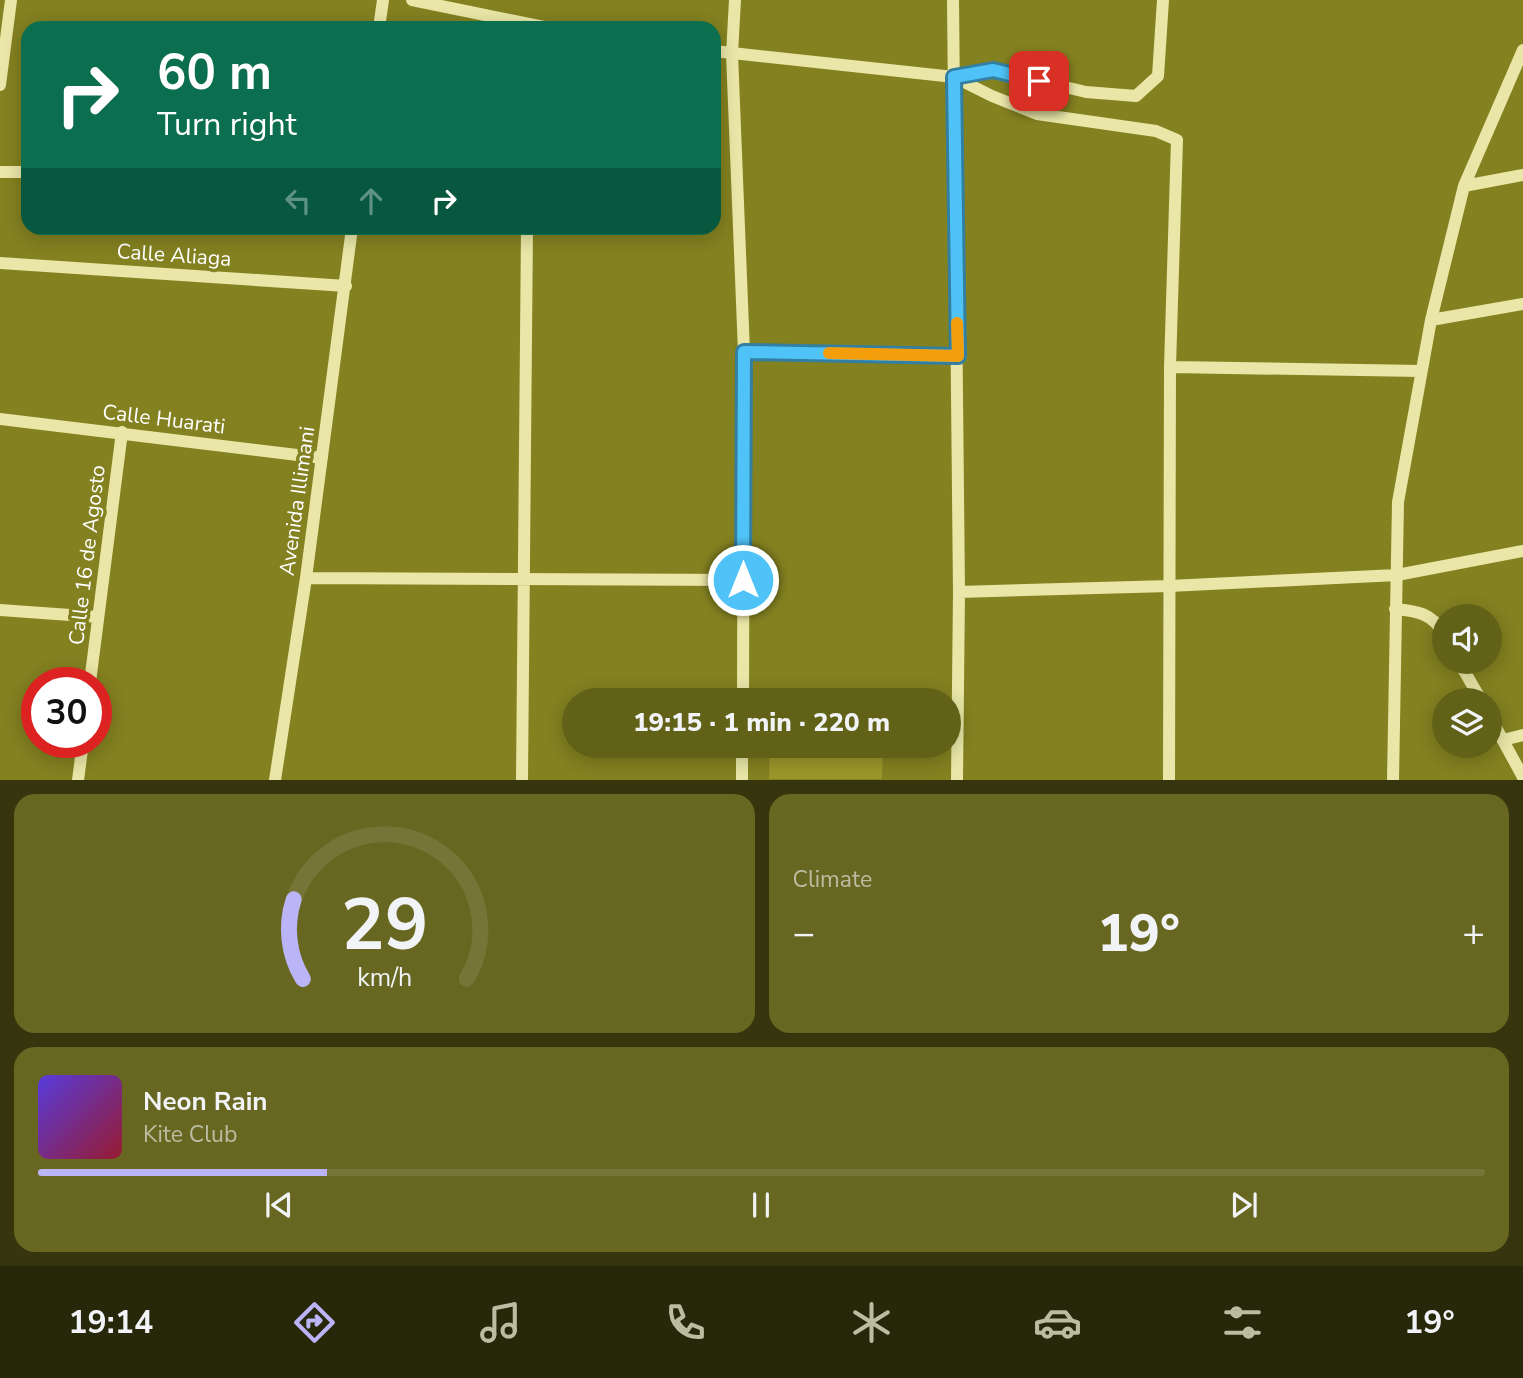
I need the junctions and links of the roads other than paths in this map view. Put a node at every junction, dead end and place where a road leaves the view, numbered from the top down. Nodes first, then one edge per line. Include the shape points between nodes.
1 (11, 0) edge
2 (383, 0) edge
3 (412, 0) edge
4 (735, 0) edge
5 (953, 0) edge
6 (1163, 0) edge
7 (380, 21) edge
8 (502, 21) edge
9 (1523, 50) edge
10 (721, 52) edge
11 (732, 54) junction
12 (954, 77) junction
13 (0, 85) edge
14 (0, 172) edge
15 (21, 172) edge
16 (1523, 175) edge
17 (1464, 186) junction
18 (351, 235) edge
19 (527, 235) edge
20 (0, 263) edge
21 (346, 286) junction
22 (1523, 304) edge
23 (1431, 320) junction
24 (744, 352) junction
25 (958, 356) junction
26 (1170, 367) junction
27 (1421, 371) junction
28 (0, 419) edge
29 (122, 432) junction
30 (322, 458) junction
31 (1523, 551) edge
32 (1397, 575) junction
33 (306, 579) junction
34 (524, 580) junction
35 (743, 580) junction
36 (1169, 586) junction
37 (959, 592) junction
38 (1395, 609) junction
39 (0, 610) edge
40 (98, 617) junction
41 (1432, 618) edge
42 (92, 667) edge
43 (743, 688) edge
44 (1523, 736) edge
45 (1503, 740) joint
46 (81, 758) edge
47 (742, 758) edge
48 (1523, 777) edge
49 (78, 779) edge
50 (275, 779) edge
51 (522, 779) edge
52 (742, 779) edge
53 (957, 779) edge
54 (1169, 779) edge
55 (1393, 779) edge

1 - 13 street
2 - 7 street
3 - 8 street
4 - 11 street
5 - 12 street
6 - 12 street via 1158,76 1136,96 1086,92 993,70
9 - 17 street
10 - 11 street
11 - 12 street
11 - 24 street
12 - 25 street
12 - 26 street via 1037,114 1156,131 1177,141
14 - 15 street
16 - 17 street
17 - 23 street
18 - 21 street, Avenida Illimani
19 - 34 street
20 - 21 street, Calle Aliaga
21 - 30 street, Avenida Illimani
22 - 23 street
23 - 27 street
24 - 25 street
24 - 35 street
25 - 37 street
26 - 27 street
26 - 36 street
27 - 32 street via 1398,502
28 - 29 street, Calle Huarati
29 - 30 street, Calle Huarati
29 - 40 street, Calle 16 de Agosto
30 - 33 street, Avenida Illimani
31 - 32 street
32 - 36 street
32 - 38 street
33 - 34 street
33 - 50 street, Avenida Illimani
34 - 35 street
34 - 51 street
35 - 43 street
36 - 37 street
36 - 54 street
37 - 53 street
38 - 41 street via 1419,611
38 - 55 street
39 - 40 street
40 - 42 street, Calle 16 de Agosto
44 - 45 street
45 - 48 street
46 - 49 street
47 - 52 street

